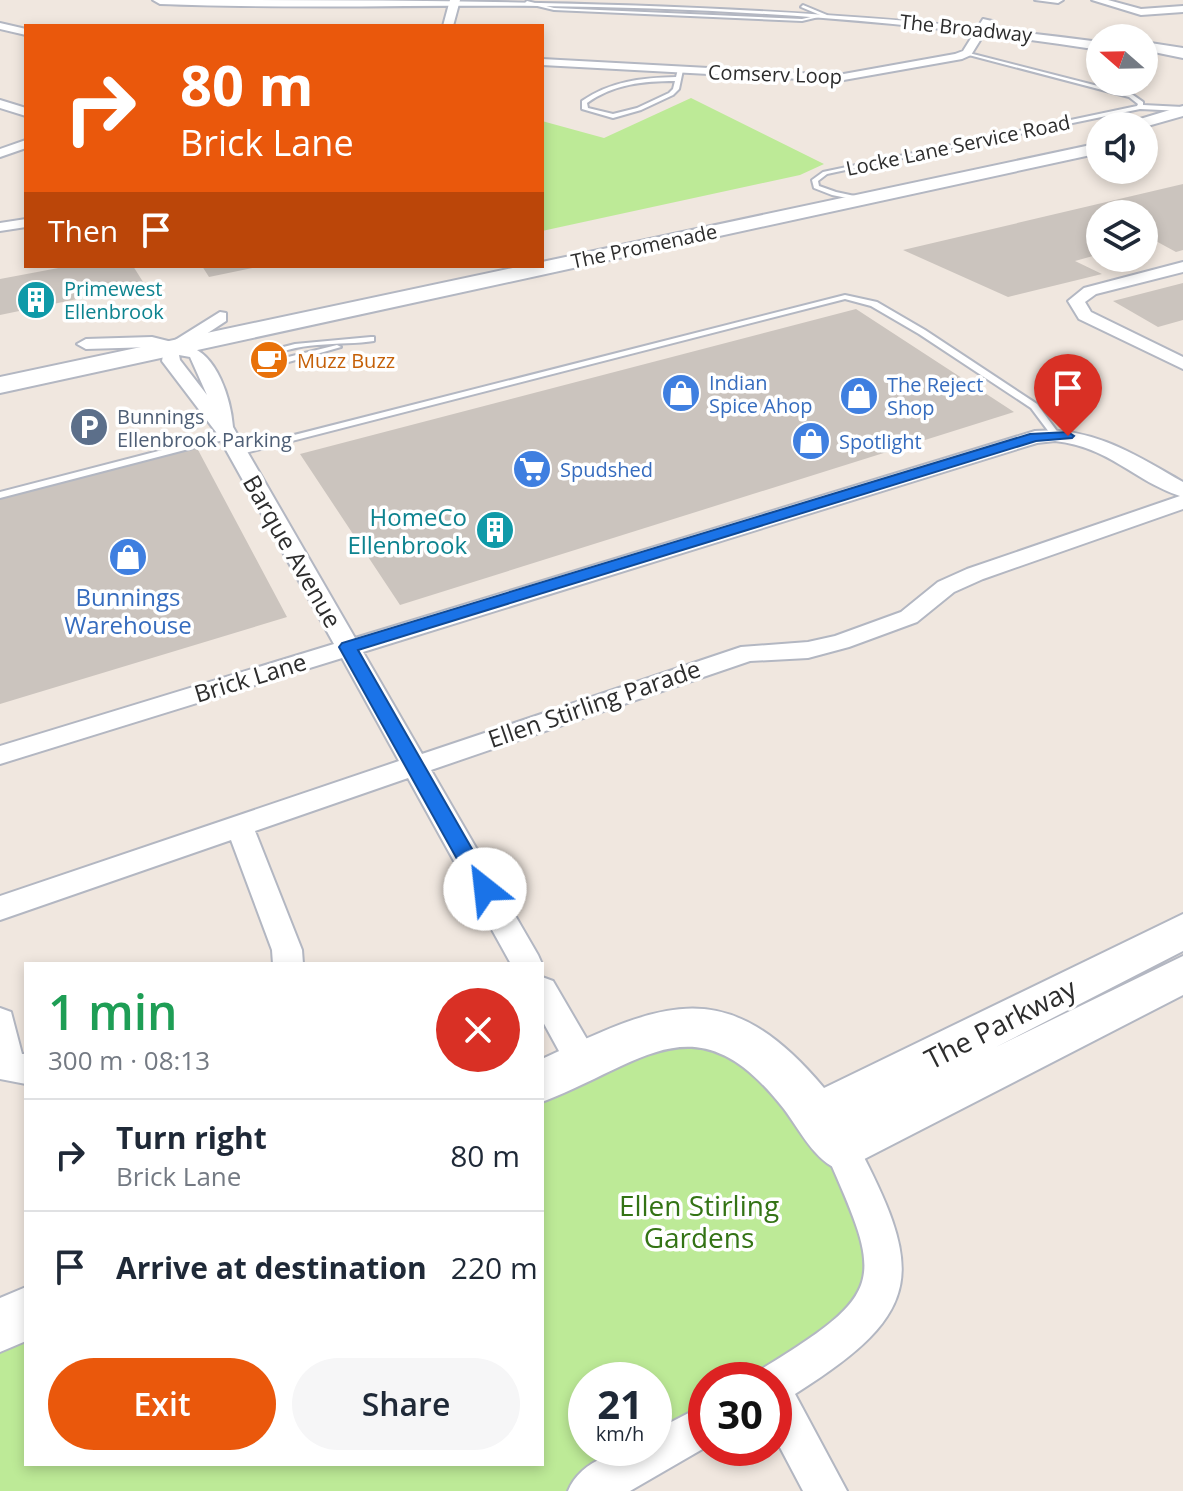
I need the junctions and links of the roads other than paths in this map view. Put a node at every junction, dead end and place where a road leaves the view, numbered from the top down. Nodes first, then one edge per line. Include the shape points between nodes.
1 (160, 0) edge
2 (181, 0) edge
3 (710, 0) edge
4 (1040, 0) edge
5 (1058, 0) edge
6 (1097, 0) edge
7 (454, 2) edge
8 (527, 2) edge
9 (211, 3) junction
10 (554, 4) edge
11 (803, 6) junction
12 (1183, 9) edge
13 (825, 15) junction
14 (448, 24) edge
15 (985, 24) junction
16 (0, 26) edge
17 (22, 31) edge
18 (0, 35) edge
19 (1086, 36) edge
20 (1086, 43) edge
21 (1158, 49) edge
22 (967, 53) junction
23 (1183, 53) edge
24 (1158, 58) edge
25 (544, 62) edge
26 (1183, 62) edge
27 (678, 75) junction
28 (0, 104) edge
29 (1140, 107) junction
30 (1183, 110) edge
31 (24, 111) edge
32 (1158, 117) edge
33 (1183, 128) edge
34 (1158, 135) edge
35 (1086, 136) edge
36 (24, 145) edge
37 (1086, 151) edge
38 (0, 153) edge
39 (823, 191) junction
40 (865, 199) junction
41 (24, 223) edge
42 (0, 227) edge
43 (544, 250) edge
44 (1183, 267) edge
45 (453, 268) edge
46 (544, 268) edge
47 (544, 268) edge
48 (220, 317) junction
49 (86, 344) junction
50 (176, 347) junction
51 (0, 362) edge
52 (1183, 364) edge
53 (275, 374) joint
54 (0, 385) edge
55 (1055, 434) junction
56 (230, 439) junction
57 (1183, 491) edge
58 (0, 495) edge
59 (1183, 502) edge
60 (348, 647) junction
61 (0, 755) edge
62 (414, 764) junction
63 (239, 825) junction
64 (0, 908) edge
65 (1183, 931) edge
66 (288, 962) edge
67 (526, 962) edge
68 (1183, 974) edge
69 (544, 994) edge
70 (0, 1022) edge
71 (583, 1063) junction
72 (24, 1069) edge
73 (544, 1080) edge
74 (829, 1131) junction
75 (24, 1315) edge
76 (0, 1325) edge
77 (792, 1374) edge
78 (792, 1428) edge
79 (688, 1434) edge
80 (589, 1491) edge
81 (826, 1491) edge

1 - 9 main road, The Broadway
2 - 9 main road
3 - 11 main road, The Broadway
4 - 5 street
6 - 12 street via 1145,14
7 - 8 main road, The Broadway
7 - 9 main road, The Broadway
7 - 14 street
8 - 10 main road, The Broadway
10 - 13 main road, The Broadway
11 - 13 lane
11 - 15 main road, The Broadway
13 - 15 main road, The Broadway
15 - 19 main road, The Broadway
15 - 20 main road, The Broadway
15 - 22 street
16 - 17 street
17 - 18 street
21 - 23 main road
22 - 27 street, Comserv Loop via 852,77
22 - 29 lane via 1131,96
24 - 26 main road
25 - 27 street, Comserv Loop
27 - 27 lane via 671,94 622,114 585,109 584,102 611,86
28 - 31 street
29 - 30 lane, Locke Lane Service Road
29 - 39 lane, Locke Lane Service Road via 825,173 815,180
30 - 32 main road
33 - 34 main road
35 - 39 main road, The Promenade
36 - 38 street
37 - 40 main road, The Promenade
39 - 40 lane, Locke Lane Service Road
39 - 43 main road, The Promenade
40 - 46 main road, The Promenade
41 - 42 street
44 - 52 street via 1090,291 1076,301 1085,315
45 - 48 main road
47 - 50 main road, The Promenade
48 - 49 main road
48 - 50 street
49 - 50 street, Barque Avenue via 152,342
49 - 51 main road
50 - 54 main road, The Promenade
50 - 56 street, Barque Avenue via 202,358
50 - 56 street, Barque Avenue via 170,354 174,368
53 - 53 lane via 262,361 282,349 371,339 275,363
55 - 56 lane via 1034,406 922,332 874,304 840,297
55 - 57 street, Brick Lane via 1099,445
55 - 60 street, Brick Lane
56 - 58 lane
56 - 60 street, Barque Avenue
59 - 62 street, Ellen Stirling Parade via 975,574 946,587 909,617 841,642 808,650 749,653
60 - 61 street, Brick Lane
60 - 62 street, Barque Avenue
62 - 63 street, Ellen Stirling Parade
62 - 67 street, Barque Avenue
63 - 64 street, Ellen Stirling Parade
63 - 66 street
65 - 74 main road, The Parkway
68 - 74 main road, The Parkway
69 - 71 street
70 - 72 street via 7,1060 12,1069
71 - 73 main road
71 - 74 main road via 682,1026 716,1029 749,1043
74 - 77 street via 880,1231 888,1267 882,1294 862,1323 826,1354
75 - 76 main road
78 - 81 street
79 - 80 street

